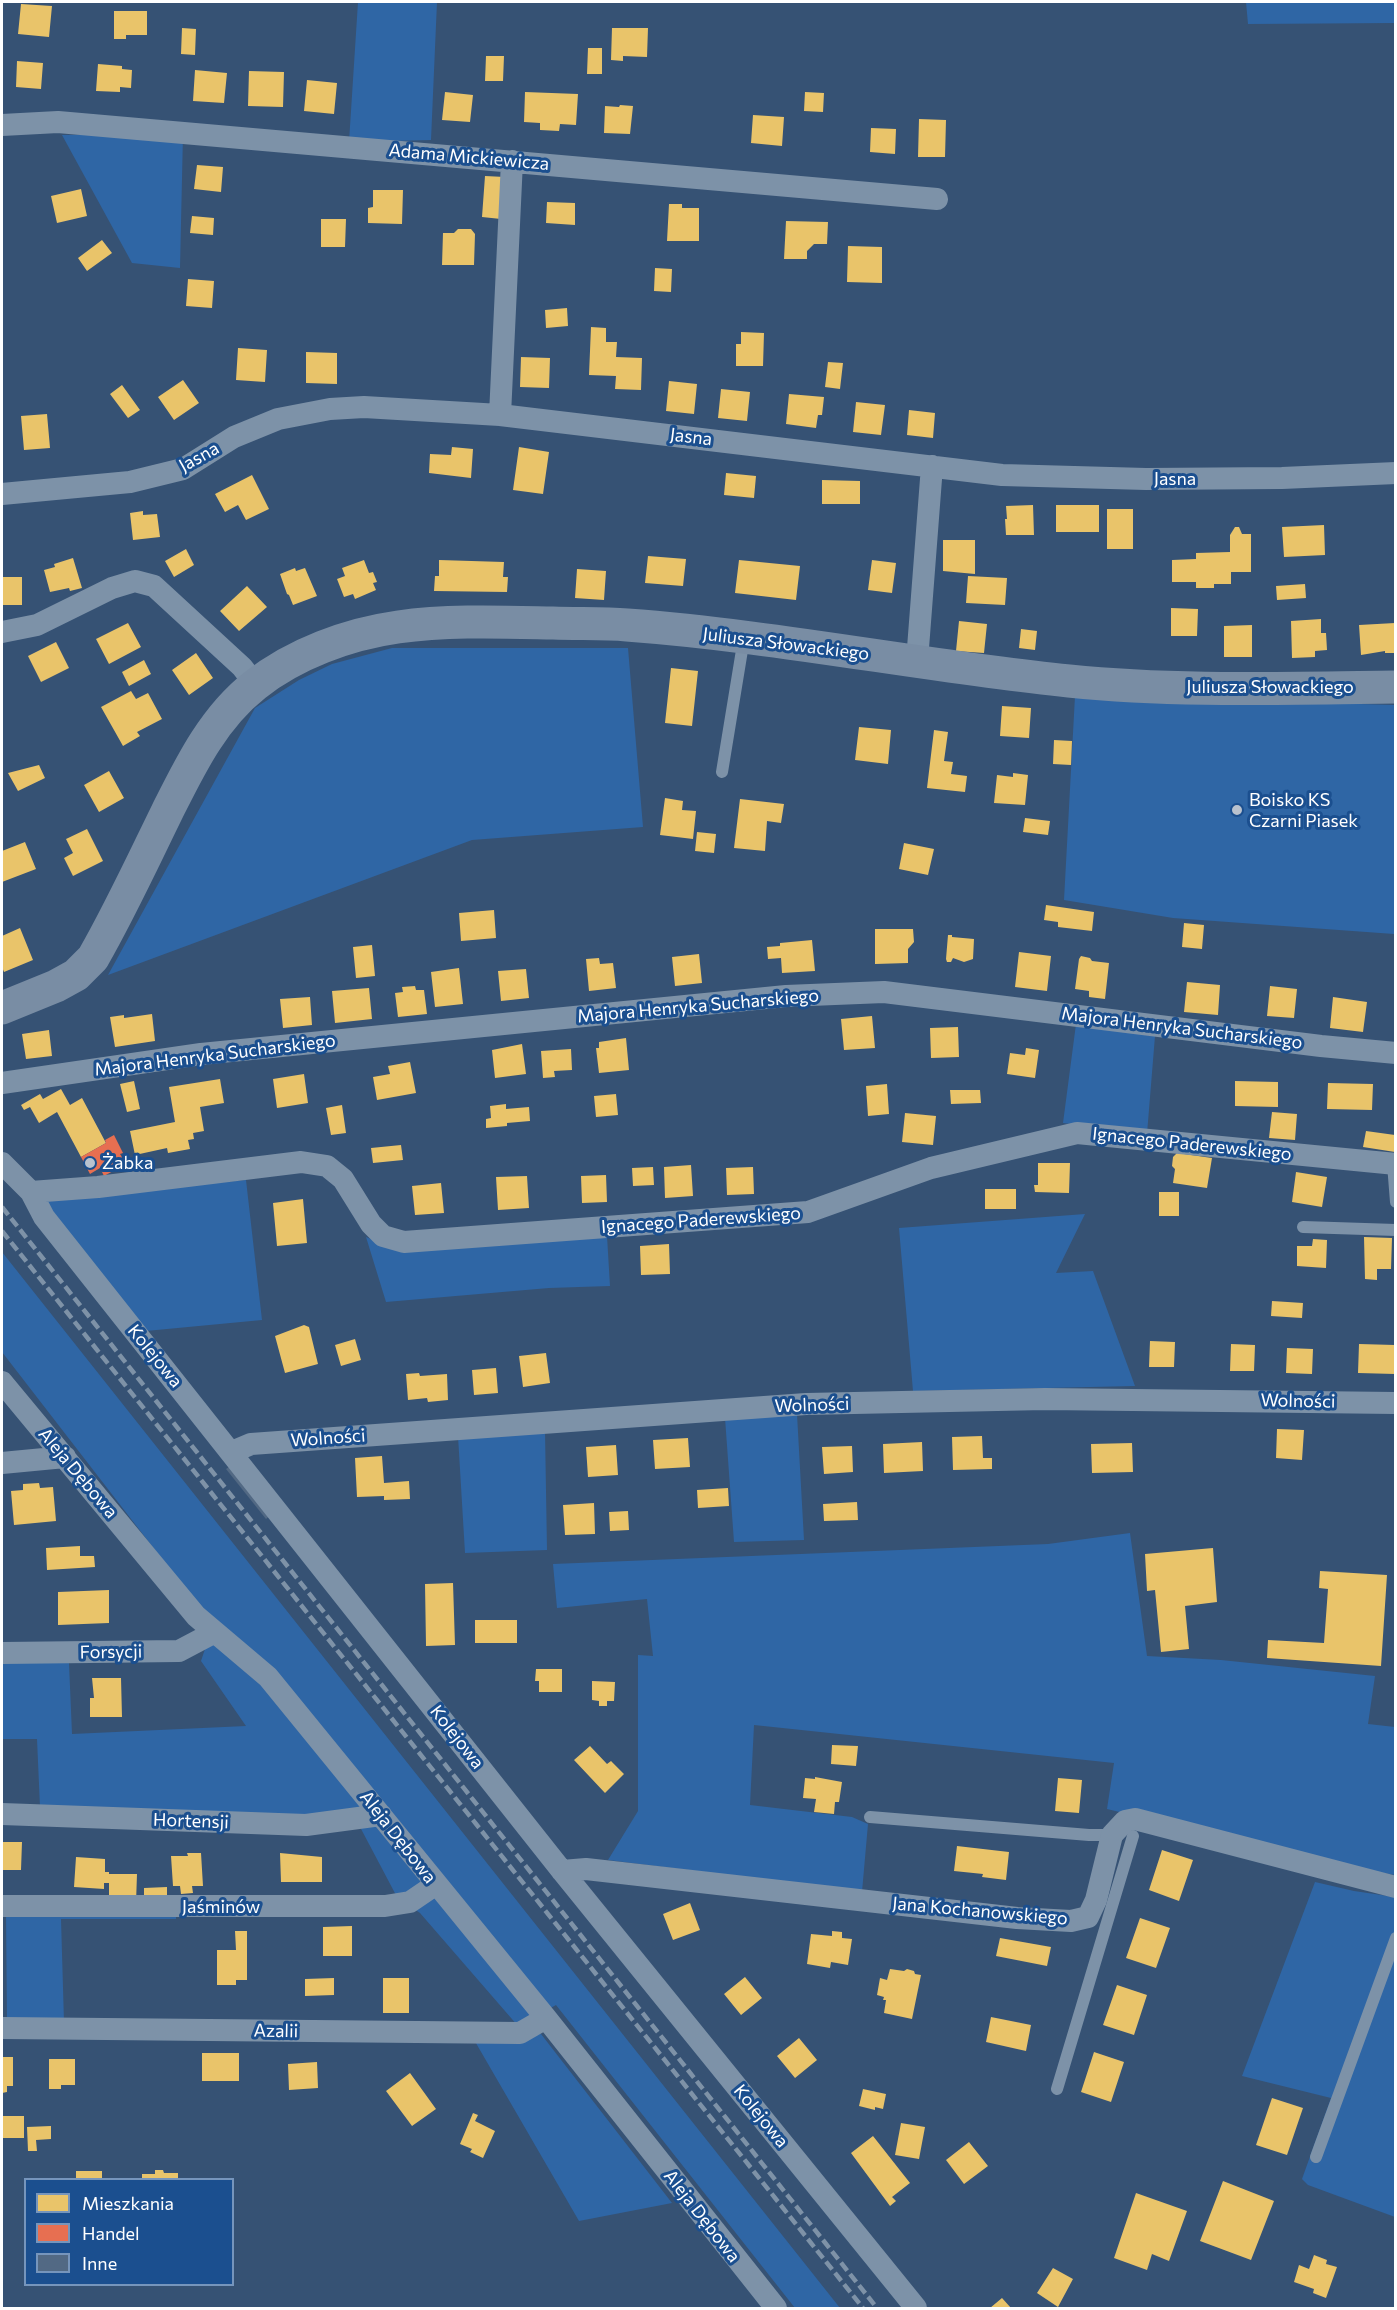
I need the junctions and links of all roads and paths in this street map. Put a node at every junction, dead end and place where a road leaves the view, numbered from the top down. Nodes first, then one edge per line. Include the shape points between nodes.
1 (2, 125) edge
2 (512, 161) junction
3 (937, 199) dead end
4 (501, 415) junction
5 (932, 466) junction
6 (1395, 473) edge
7 (2, 494) edge
8 (2, 632) edge
9 (744, 637) junction
10 (917, 661) junction
11 (256, 685) junction
12 (1395, 687) edge
13 (723, 772) dead end
14 (2, 1008) edge
15 (1395, 1053) edge
16 (2, 1083) edge
17 (2, 1163) edge
18 (1394, 1164) edge
19 (32, 1192) junction
20 (1395, 1202) edge
21 (1303, 1227) dead end
22 (1395, 1230) edge
23 (2, 1382) edge
24 (1395, 1403) edge
25 (232, 1452) junction
26 (65, 1457) junction
27 (2, 1463) edge
28 (215, 1632) junction
29 (2, 1653) edge
30 (358, 1786) junction
31 (2, 1814) edge
32 (381, 1815) junction
33 (870, 1816) dead end
34 (343, 1819) junction
35 (1123, 1835) junction
36 (562, 1871) junction
37 (435, 1885) junction
38 (1395, 1887) edge
39 (2, 1906) edge
40 (1096, 1923) junction
41 (1395, 1938) edge
42 (546, 2018) junction
43 (2, 2028) edge
44 (1057, 2089) dead end
45 (1316, 2157) dead end
46 (776, 2308) edge
47 (916, 2308) edge

1 - 2 street, Adama Mickiewicza via 58,122
2 - 3 street, Adama Mickiewicza
2 - 4 street
4 - 5 street, Jasna
4 - 7 street, Jasna via 330,409 278,419 234,437 183,469 130,482
5 - 6 street, Jasna via 1002,475 1146,479
5 - 10 street
8 - 11 street via 37,625 112,588 135,581 154,586 242,667
9 - 10 street, Juliusza Słowackiego
9 - 11 street, Juliusza Słowackiego via 626,625 444,622 394,627 348,639 285,666
9 - 13 lane
10 - 12 street, Juliusza Słowackiego via 1071,681 1150,686
11 - 14 street, Juliusza Słowackiego via 231,707 189,768 93,958 76,975 56,986
15 - 16 street, Majora Henryka Sucharskiego via 884,992 786,996 258,1048
17 - 19 street, Kolejowa
18 - 19 street, Ignacego Paderewskiego via 1077,1133 931,1168 808,1212 404,1242 383,1236 370,1224 343,1179 327,1166 301,1162
18 - 20 lane
19 - 25 street, Kolejowa via 44,1217
21 - 22 lane
23 - 26 street, Aleja Dębowa
24 - 25 street, Wolności via 1045,1399 806,1404 251,1444
25 - 36 street, Kolejowa
26 - 27 street
26 - 28 street, Aleja Dębowa via 196,1616
28 - 29 street, Forsycji via 179,1651
28 - 30 street, Aleja Dębowa via 268,1677
30 - 32 street, Aleja Dębowa
30 - 34 street
31 - 34 street, Hortensji via 306,1825
32 - 34 street, Hortensji
32 - 37 street, Aleja Dębowa
33 - 35 lane
35 - 38 street via 1125,1821 1135,1819
35 - 40 street, Jana Kochanowskiego via 1096,1900
36 - 40 street, Jana Kochanowskiego via 586,1869 1017,1918
36 - 47 street, Kolejowa
37 - 39 street, Jaśminów via 410,1902 385,1906
37 - 42 street, Aleja Dębowa
40 - 44 lane
41 - 45 lane
42 - 43 street, Azalii via 520,2033
42 - 46 street, Aleja Dębowa

